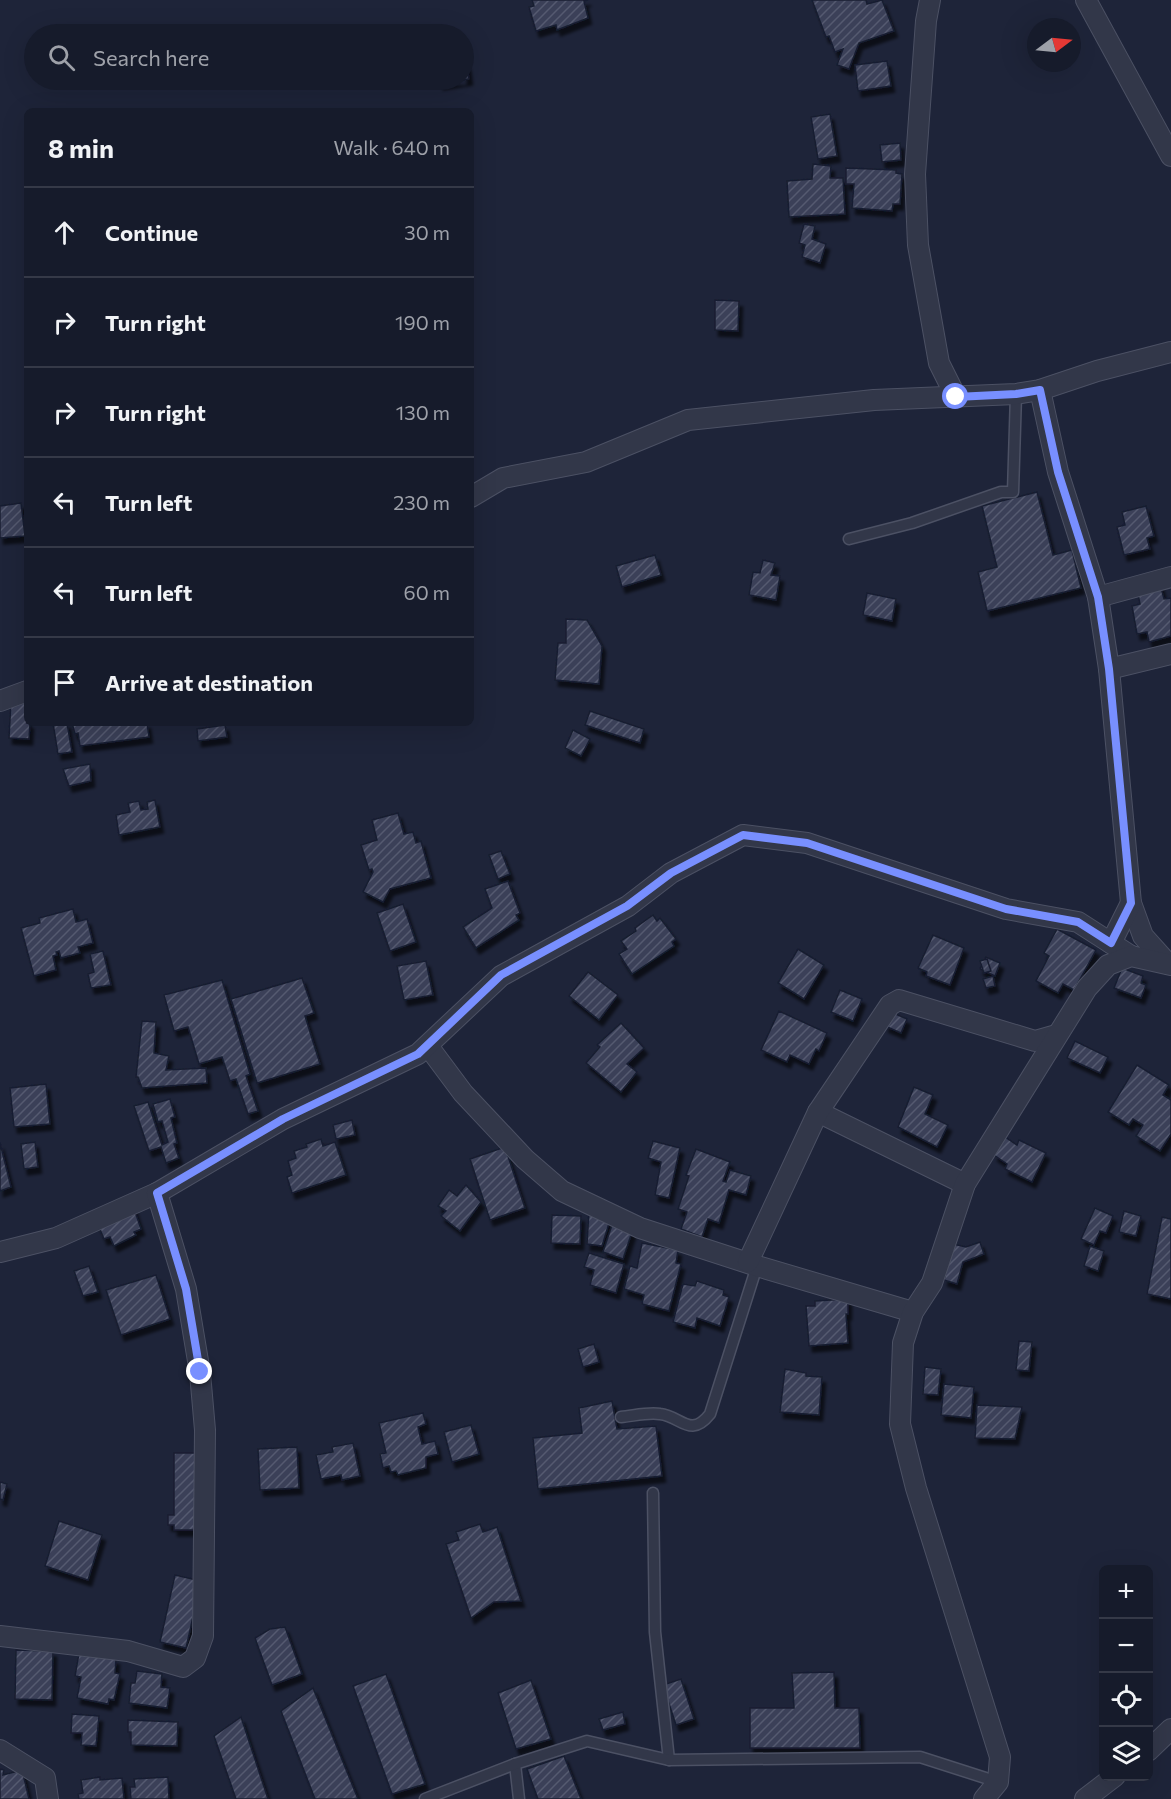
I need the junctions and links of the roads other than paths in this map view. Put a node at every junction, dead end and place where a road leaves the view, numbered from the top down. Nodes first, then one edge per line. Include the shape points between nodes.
1 (930, 0) edge
2 (1086, 0) edge
3 (1171, 156) edge
4 (1171, 352) edge
5 (1040, 390) junction
6 (1016, 394) junction
7 (956, 397) junction
8 (474, 495) edge
9 (849, 539) dead end
10 (1171, 577) edge
11 (1098, 597) junction
12 (1171, 654) edge
13 (1109, 669) junction
14 (24, 692) edge
15 (0, 701) edge
16 (1131, 903) junction
17 (1111, 943) junction
18 (1131, 956) junction
19 (1170, 964) edge
20 (1056, 1035) junction
21 (428, 1046) junction
22 (818, 1112) junction
23 (965, 1184) junction
24 (157, 1193) junction
25 (0, 1252) edge
26 (752, 1264) junction
27 (913, 1312) junction
28 (621, 1417) dead end
29 (653, 1493) dead end
30 (0, 1636) edge
31 (1171, 1729) edge
32 (1153, 1747) edge
33 (0, 1750) edge
34 (669, 1760) junction
35 (515, 1764) junction
36 (1109, 1781) edge
37 (998, 1782) junction
38 (48, 1799) edge
39 (425, 1799) edge
40 (519, 1799) edge
41 (984, 1799) edge
42 (1085, 1799) edge

1 - 7 street via 915,174 918,245 939,363
2 - 3 street
4 - 5 street
5 - 6 street
5 - 11 street via 1058,472
6 - 7 street
6 - 9 lane via 1013,492 1000,492 912,524
7 - 8 street via 874,400 688,420 586,462 503,478
10 - 11 street
11 - 13 street
12 - 13 street
13 - 16 street
14 - 15 street
16 - 17 street
16 - 19 street via 1143,936
17 - 18 street
17 - 21 street via 1078,922 1006,909 807,843 743,835 671,873 627,906 501,975
18 - 19 street
18 - 20 street via 1108,965 1087,988
20 - 22 street via 1035,1041 899,1000 890,1005
20 - 23 street
21 - 24 street via 283,1119
21 - 26 street via 471,1101 525,1159 562,1191 640,1228
22 - 23 street
22 - 26 street
23 - 27 street via 932,1283
24 - 25 street via 56,1238
24 - 30 street via 186,1289 200,1372 205,1430 203,1636 195,1658 183,1667 128,1651
26 - 27 street
26 - 28 lane via 710,1414 704,1423 688,1426 660,1413
27 - 37 street via 903,1343 900,1424 916,1488 1000,1757
29 - 34 lane via 655,1632
31 - 32 street
33 - 38 street via 45,1778
34 - 35 lane via 587,1741
34 - 37 lane via 920,1757
35 - 39 lane
35 - 40 lane
36 - 42 street
37 - 41 street

